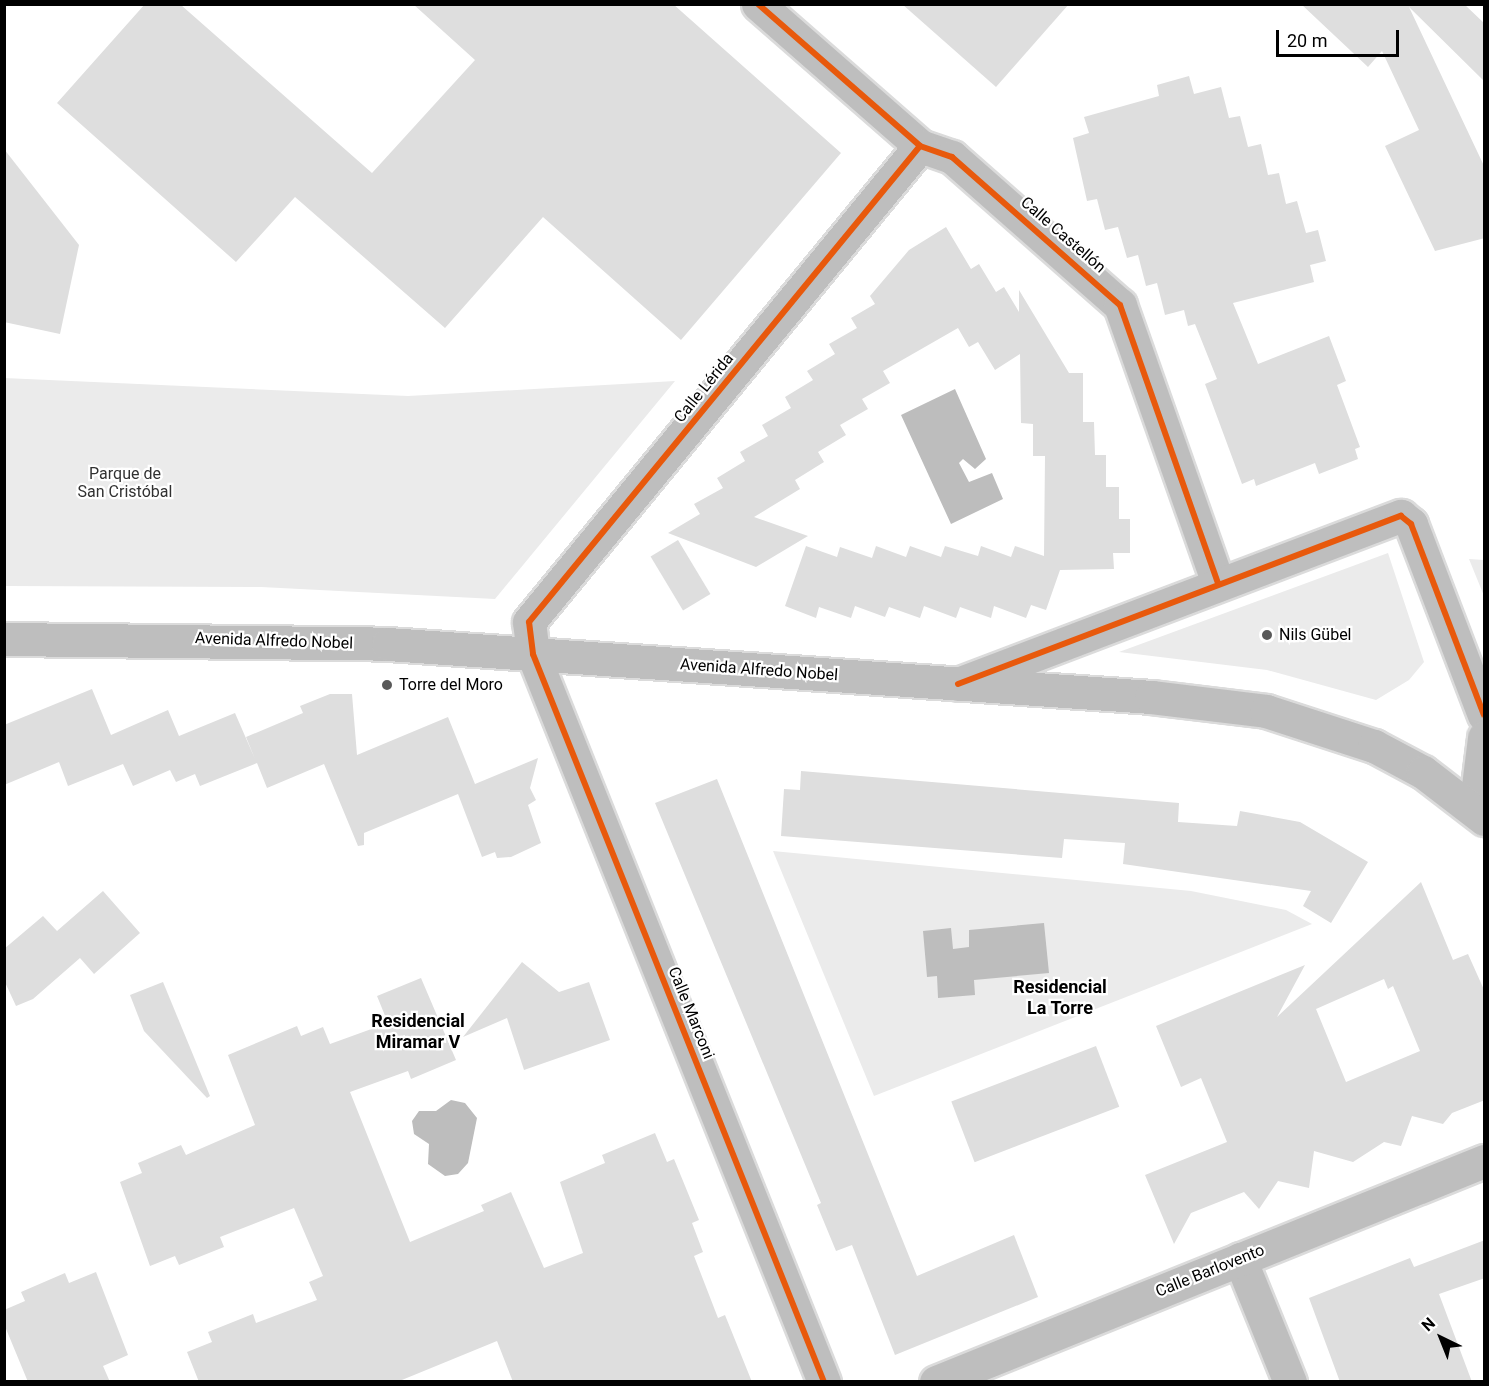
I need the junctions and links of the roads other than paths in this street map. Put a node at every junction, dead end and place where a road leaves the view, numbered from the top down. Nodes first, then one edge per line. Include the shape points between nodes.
1 (758, 4) edge
2 (920, 146) junction
3 (1218, 583) junction
4 (4, 639) edge
5 (533, 654) junction
6 (958, 684) junction
7 (1485, 715) edge
8 (1485, 738) edge
9 (1480, 814) edge
10 (1485, 1161) edge
11 (1240, 1259) junction
12 (824, 1382) edge
13 (936, 1382) edge
14 (1290, 1382) edge

1 - 2 street, Calle Castellón
2 - 3 street, Calle Castellón via 952,157 1120,305
2 - 5 street, Calle Lérida via 529,622
3 - 6 street
3 - 7 street via 1401,516 1411,524
4 - 5 street, Avenida Alfredo Nobel via 187,638
5 - 6 street, Avenida Alfredo Nobel
5 - 12 street, Calle Marconi
6 - 9 street, Avenida Alfredo Nobel via 1266,711 1374,746
8 - 9 street
10 - 11 street, Calle Barlovento
11 - 13 street, Calle Barlovento
11 - 14 street

